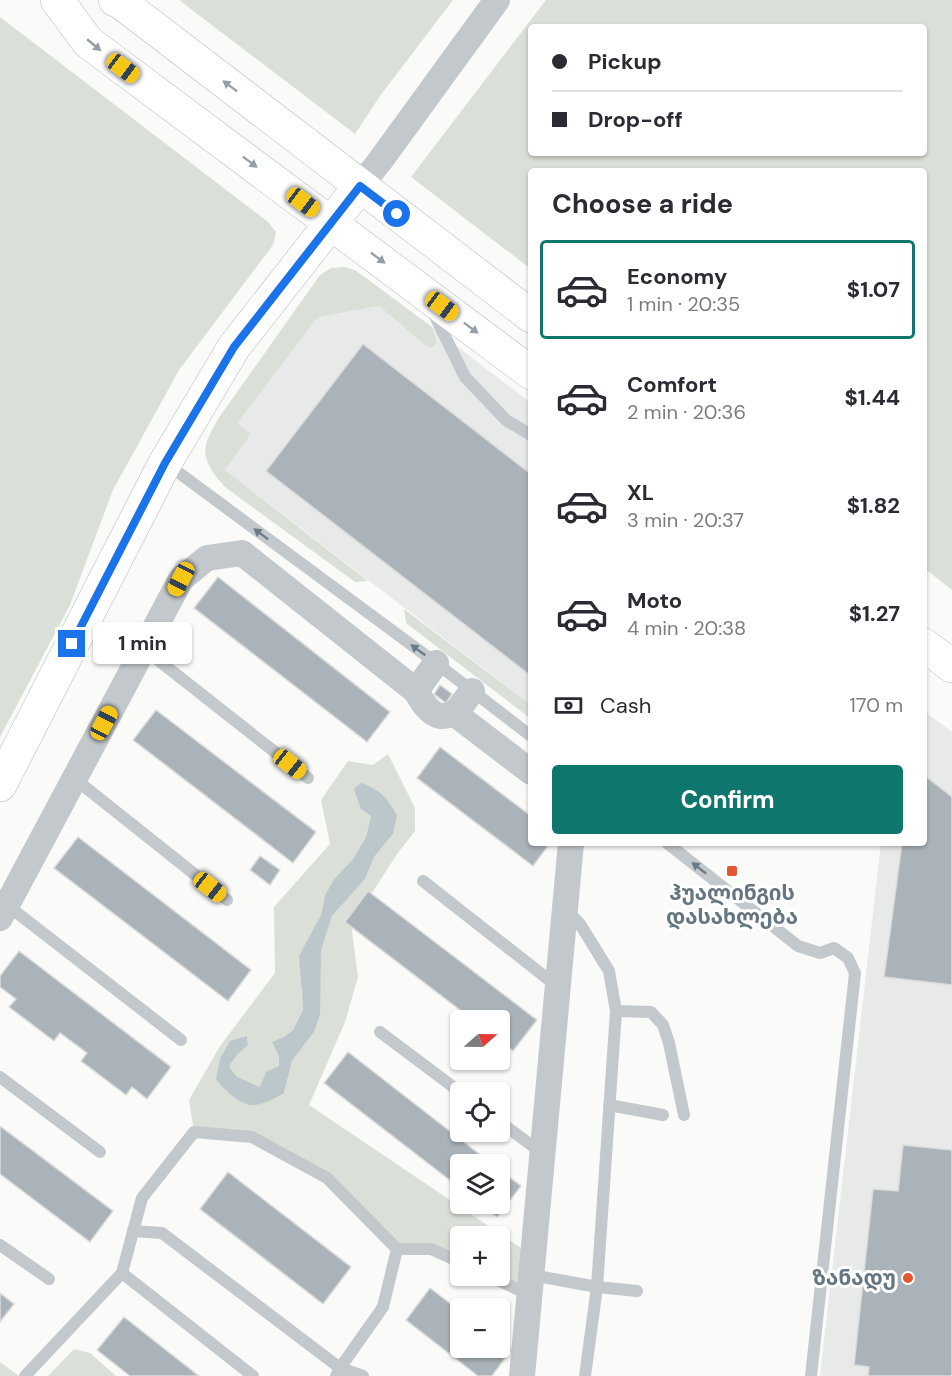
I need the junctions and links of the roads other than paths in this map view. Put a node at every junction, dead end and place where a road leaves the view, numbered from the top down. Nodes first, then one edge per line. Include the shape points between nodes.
1 (57, 0) edge
2 (115, 0) edge
3 (497, 0) edge
4 (360, 186) junction
5 (332, 224) junction
6 (424, 293) junction
7 (528, 314) edge
8 (528, 371) edge
9 (528, 433) edge
10 (165, 463) junction
11 (927, 647) edge
12 (144, 649) junction
13 (436, 663) junction
14 (952, 666) edge
15 (416, 690) junction
16 (472, 691) junction
17 (454, 714) junction
18 (528, 734) edge
19 (528, 770) edge
20 (75, 778) junction
21 (308, 778) dead end
22 (0, 785) edge
23 (571, 846) edge
24 (671, 846) edge
25 (423, 881) dead end
26 (228, 900) dead end
27 (565, 909) junction
28 (3, 912) edge
29 (558, 987) junction
30 (616, 1011) junction
31 (380, 1032) dead end
32 (181, 1040) dead end
33 (0, 1077) edge
34 (450, 1084) edge
35 (609, 1105) junction
36 (663, 1115) dead end
37 (684, 1115) dead end
38 (510, 1129) edge
39 (100, 1152) dead end
40 (543, 1154) junction
41 (133, 1231) junction
42 (0, 1245) edge
43 (397, 1250) junction
44 (450, 1258) edge
45 (122, 1273) junction
46 (49, 1278) dead end
47 (510, 1280) edge
48 (531, 1285) junction
49 (597, 1287) junction
50 (637, 1291) dead end
51 (338, 1372) edge
52 (25, 1376) edge
53 (253, 1376) edge
54 (363, 1376) edge
55 (522, 1376) edge
56 (585, 1376) edge
57 (811, 1376) edge

1 -> 5 main road via 88,42
4 -> 2 main road
3 - 4 street
4 - 5 main road
4 - 7 main road
5 -> 6 main road
5 - 10 main road via 234,347
6 -> 8 main road
6 - 9 lane via 465,378 506,420
13 -> 10 lane
10 - 22 main road
11 - 14 main road
12 - 15 street via 181,579 207,558 242,553
12 - 20 street
12 - 21 lane
13 - 15 street
13 - 16 lane
15 - 17 street via 431,711 440,716
16 - 17 street
16 - 18 lane
17 - 19 street
20 - 26 lane
20 - 28 street
23 - 27 street
57 -> 24 lane via 855,973 848,958 834,948 819,953 798,946
25 - 29 lane
27 - 29 street
27 - 30 lane via 580,924 609,971
28 - 32 lane
29 - 40 street
30 - 35 lane
30 - 37 lane via 651,1012 663,1025
31 - 34 lane
33 - 39 lane
35 - 36 lane
35 - 49 lane
38 - 40 lane
40 - 48 street
41 - 43 lane via 142,1198 194,1132 252,1137 327,1178
41 - 45 lane
41 - 51 lane via 162,1233
42 - 46 lane
43 - 44 lane via 431,1249
43 - 51 lane via 383,1307
45 - 52 lane
45 - 53 lane
47 - 48 lane
48 - 49 lane
48 - 55 street
49 - 50 lane
49 - 56 lane
51 - 54 lane

